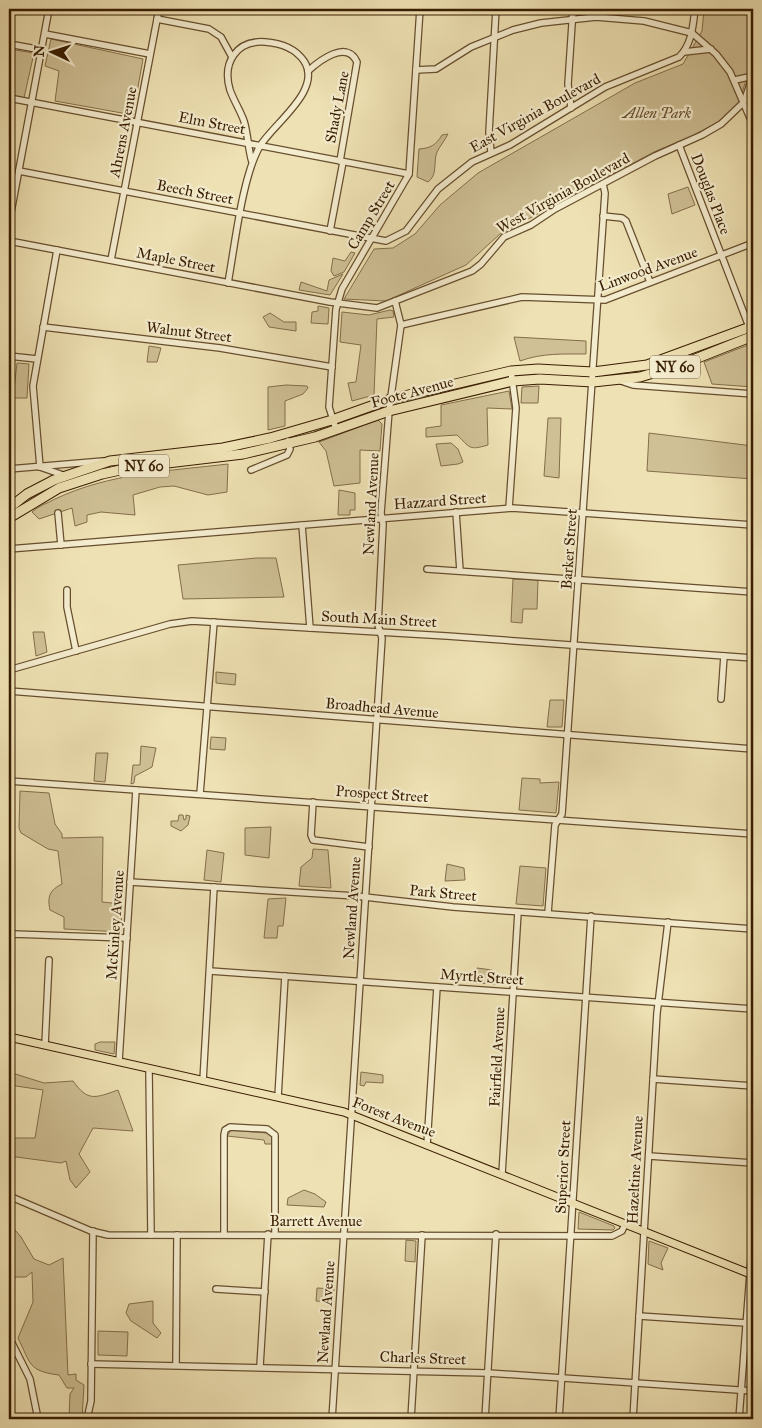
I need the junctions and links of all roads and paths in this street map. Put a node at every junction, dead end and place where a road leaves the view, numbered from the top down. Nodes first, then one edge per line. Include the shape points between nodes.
1 (49, 9) edge
2 (159, 9) edge
3 (420, 9) edge
4 (496, 9) edge
5 (573, 9) edge
6 (695, 9) edge
7 (572, 18) junction
8 (157, 19) junction
9 (692, 33) junction
10 (45, 34) junction
11 (495, 38) junction
12 (9, 44) edge
13 (42, 50) junction
14 (712, 50) junction
15 (684, 52) junction
16 (150, 54) junction
17 (232, 57) junction
18 (416, 70) junction
19 (308, 71) junction
20 (753, 76) edge
21 (734, 80) junction
22 (9, 98) edge
23 (32, 102) junction
24 (744, 102) junction
25 (571, 108) junction
26 (138, 122) junction
27 (753, 126) edge
28 (248, 143) junction
29 (679, 145) junction
30 (261, 146) junction
31 (491, 152) junction
32 (341, 161) junction
33 (252, 162) junction
34 (19, 172) junction
35 (409, 174) junction
36 (603, 184) junction
37 (124, 192) junction
38 (241, 214) junction
39 (604, 216) junction
40 (9, 223) edge
41 (330, 231) junction
42 (372, 238) junction
43 (9, 241) edge
44 (753, 243) edge
45 (56, 253) junction
46 (721, 255) junction
47 (112, 260) junction
48 (650, 282) junction
49 (228, 283) junction
50 (598, 300) junction
51 (395, 301) junction
52 (338, 303) junction
53 (401, 325) junction
54 (43, 327) junction
55 (752, 332) edge
56 (9, 356) edge
57 (37, 358) junction
58 (332, 367) junction
59 (511, 372) junction
60 (593, 372) junction
61 (621, 380) junction
62 (513, 381) junction
63 (593, 382) junction
64 (753, 394) edge
65 (391, 398) junction
66 (389, 411) junction
67 (332, 420) junction
68 (336, 429) junction
69 (286, 434) junction
70 (289, 444) junction
71 (110, 461) junction
72 (40, 467) junction
73 (9, 469) edge
74 (250, 470) dead end
75 (65, 476) junction
76 (77, 481) junction
77 (9, 508) edge
78 (509, 508) junction
79 (456, 512) junction
80 (58, 513) dead end
81 (584, 513) junction
82 (9, 518) edge
83 (382, 518) junction
84 (302, 525) junction
85 (753, 525) edge
86 (61, 545) junction
87 (9, 549) edge
88 (427, 569) dead end
89 (460, 572) junction
90 (579, 580) junction
91 (67, 590) dead end
92 (753, 592) edge
93 (214, 622) junction
94 (310, 628) junction
95 (380, 631) junction
96 (574, 645) junction
97 (76, 651) junction
98 (724, 656) junction
99 (753, 658) edge
100 (9, 670) edge
101 (9, 691) edge
102 (721, 699) dead end
103 (207, 708) junction
104 (376, 720) junction
105 (567, 736) junction
106 (753, 749) edge
107 (9, 781) edge
108 (136, 790) junction
109 (200, 794) junction
110 (313, 802) junction
111 (372, 806) junction
112 (558, 819) junction
113 (753, 834) edge
114 (369, 847) junction
115 (130, 882) junction
116 (214, 887) junction
117 (365, 898) junction
118 (518, 912) junction
119 (548, 913) junction
120 (591, 916) junction
121 (668, 922) junction
122 (753, 929) edge
123 (127, 938) junction
124 (49, 960) dead end
125 (9, 964) edge
126 (210, 971) junction
127 (285, 976) junction
128 (360, 981) junction
129 (437, 986) junction
130 (513, 992) junction
131 (585, 997) junction
132 (658, 1002) junction
133 (753, 1009) edge
134 (9, 1037) edge
135 (45, 1045) junction
136 (119, 1061) junction
137 (149, 1069) junction
138 (653, 1079) junction
139 (203, 1081) junction
140 (753, 1086) edge
141 (278, 1097) junction
142 (352, 1114) junction
143 (427, 1145) junction
144 (649, 1156) junction
145 (753, 1163) edge
146 (502, 1174) junction
147 (9, 1196) edge
148 (574, 1204) junction
149 (625, 1224) junction
150 (93, 1231) junction
151 (644, 1232) junction
152 (275, 1233) junction
153 (753, 1233) edge
154 (224, 1234) junction
155 (268, 1234) junction
156 (344, 1234) junction
157 (496, 1234) junction
158 (571, 1234) junction
159 (151, 1235) junction
160 (177, 1235) junction
161 (422, 1235) junction
162 (752, 1274) edge
163 (216, 1289) dead end
164 (265, 1292) junction
165 (640, 1316) junction
166 (746, 1324) junction
167 (9, 1336) edge
168 (91, 1364) junction
169 (176, 1365) junction
170 (260, 1366) junction
171 (335, 1368) junction
172 (414, 1371) junction
173 (488, 1373) junction
174 (561, 1378) junction
175 (635, 1383) junction
176 (741, 1390) junction
177 (753, 1391) edge
178 (38, 1419) edge
179 (88, 1419) edge
180 (332, 1419) edge
181 (411, 1419) edge
182 (485, 1419) edge
183 (559, 1419) edge
184 (633, 1419) edge
185 (739, 1419) edge

1 - 10 street
2 - 8 street, Ahrens Avenue
3 - 18 street, Camp Street
4 - 11 street
5 - 7 street
6 - 9 street
7 - 9 street via 626,19
7 - 11 street via 541,23
7 - 25 street via 568,84
8 - 16 street, Ahrens Avenue
8 - 17 street via 209,29 221,37
9 - 14 street
9 - 15 street
10 - 13 street
10 - 16 street
11 - 18 street via 471,47 436,69
11 - 31 street via 489,132
12 - 13 street
13 - 23 street
14 - 15 street
14 - 21 street
15 - 25 street, East Virginia Boulevard via 673,61 606,87
16 - 26 street, Ahrens Avenue
17 - 19 street via 245,45 272,43 299,54
17 - 28 street via 228,82 244,121
18 - 35 street, Camp Street
19 - 30 street via 304,92
19 - 32 street, Shady Lane via 324,58 336,54 348,53 357,62
20 - 21 street
20 - 24 street, West Virginia Boulevard
21 - 24 street
22 - 23 street, Elm Street
23 - 26 street, Elm Street
23 - 34 street
24 - 27 street
24 - 29 street, West Virginia Boulevard via 721,124
25 - 31 street, East Virginia Boulevard via 510,145
26 - 28 street, Elm Street
26 - 37 street, Ahrens Avenue
28 - 30 street, Elm Street
28 - 33 street
29 - 36 street, West Virginia Boulevard
29 - 46 street, Douglas Place
30 - 32 street, Elm Street
30 - 33 street
31 - 42 street, East Virginia Boulevard via 472,162 438,189 406,231 386,240
32 - 35 street, Elm Street
32 - 41 street, Shady Lane
33 - 38 street
34 - 37 street, Beech Street
34 - 40 street
35 - 42 street, Camp Street
36 - 39 street, Barker Street
36 - 51 street, West Virginia Boulevard via 504,237 472,271
37 - 38 street, Beech Street
37 - 47 street, Ahrens Avenue
38 - 41 street, Beech Street
38 - 49 street
39 - 48 street via 626,220
39 - 50 street, Barker Street
41 - 42 street, Beech Street
42 - 52 street, Camp Street via 342,289
43 - 45 street, Maple Street
44 - 46 street, Linwood Avenue
45 - 47 street, Maple Street
45 - 54 street
46 - 48 street, Linwood Avenue
46 - 55 street, Douglas Place
47 - 49 street, Maple Street
48 - 50 street, Linwood Avenue
49 - 52 street, Maple Street
50 - 53 street, Linwood Avenue via 522,297
50 - 60 street, Barker Street
51 - 52 street, West Virginia Boulevard via 370,308
51 - 53 street
52 - 58 street, Camp Street
53 - 65 street, Newland Avenue
54 - 57 street
54 - 58 street, Walnut Street via 220,348
55 - 60 highway, Foote Avenue / NY 60 via 647,366
55 - 61 highway, Foote Avenue / NY 60 via 660,372
56 - 57 street
57 - 72 street via 33,386
58 - 67 street, Camp Street via 329,407
59 - 60 highway, Foote Avenue / NY 60 via 538,369
59 - 62 street
59 - 65 highway, Foote Avenue / NY 60
60 - 63 street, Barker Street
61 - 63 highway, Foote Avenue / NY 60
61 - 64 street via 633,385
62 - 63 highway, Foote Avenue / NY 60
62 - 66 highway, Foote Avenue / NY 60
62 - 78 street via 516,408
63 - 81 street, Barker Street
65 - 66 street, Newland Avenue
65 - 67 highway, Foote Avenue / NY 60
66 - 68 highway, Foote Avenue / NY 60
66 - 83 street, Newland Avenue
67 - 68 street, Camp Street
67 - 69 highway, Foote Avenue / NY 60
68 - 70 highway, Foote Avenue / NY 60
69 - 70 street
69 - 71 highway, Foote Avenue / NY 60 via 223,448
70 - 74 street via 287,455
70 - 76 highway, Foote Avenue / NY 60 via 217,459 134,467
71 - 72 street, Foote Avenue
71 - 75 highway, Foote Avenue / NY 60
72 - 73 street, Foote Avenue
72 - 75 street, Foote Avenue
75 - 76 street, Foote Avenue
75 - 77 highway, Foote Avenue / NY 60 via 27,494
76 - 82 highway, Foote Avenue / NY 60
78 - 79 street, Hazzard Street
78 - 81 street, Hazzard Street
79 - 83 street, Hazzard Street
79 - 89 street
80 - 86 street
81 - 85 street, Hazzard Street
81 - 90 street, Barker Street
83 - 84 street, Hazzard Street
83 - 95 street, Newland Avenue
84 - 86 street, Hazzard Street
84 - 94 street
86 - 87 street, Hazzard Street
88 - 89 street
89 - 90 street
90 - 92 street
90 - 96 street, Barker Street
91 - 97 street
93 - 94 street, South Main Street
93 - 97 street, South Main Street via 177,623
93 - 103 street
94 - 95 street, South Main Street
95 - 96 street, South Main Street
95 - 104 street, Newland Avenue
96 - 98 street, South Main Street
96 - 105 street, Barker Street
97 - 100 street, South Main Street
98 - 99 street, South Main Street
98 - 102 street
101 - 103 street, Broadhead Avenue
103 - 104 street, Broadhead Avenue
103 - 109 street
104 - 105 street, Broadhead Avenue
104 - 111 street, Newland Avenue
105 - 106 street, Broadhead Avenue
105 - 112 street, Barker Street via 562,814
107 - 108 street, Prospect Street
108 - 109 street, Prospect Street
108 - 115 street, McKinley Avenue
109 - 110 street, Prospect Street
110 - 111 street, Prospect Street
110 - 114 street via 312,840
111 - 112 street, Prospect Street
111 - 114 street, Newland Avenue
112 - 113 street, Prospect Street
112 - 119 street, Barker Street
114 - 117 street, Newland Avenue
115 - 116 street, Park Street
115 - 123 street, McKinley Avenue
116 - 117 street, Park Street
116 - 126 street
117 - 118 street, Park Street
117 - 128 street, Newland Avenue
118 - 119 street, Park Street
118 - 130 street, Fairfield Avenue
119 - 120 street, Park Street
120 - 121 street, Park Street
120 - 131 street, Superior Street
121 - 122 street, Park Street
121 - 132 street, Hazeltine Avenue
123 - 125 street via 13,934
123 - 136 street, McKinley Avenue
124 - 135 street
126 - 127 street, Myrtle Street
126 - 139 street
127 - 128 street, Myrtle Street
127 - 141 street
128 - 129 street, Myrtle Street
128 - 142 street, Newland Avenue
129 - 130 street, Myrtle Street
129 - 143 street
130 - 131 street, Myrtle Street
130 - 146 street, Fairfield Avenue
131 - 132 street, Myrtle Street
131 - 148 street, Superior Street
132 - 133 street, Myrtle Street
132 - 138 street, Hazeltine Avenue
134 - 135 main road, Forest Avenue
135 - 136 main road, Forest Avenue
136 - 137 main road, Forest Avenue
137 - 139 main road, Forest Avenue
137 - 159 street
138 - 140 street
138 - 144 street, Hazeltine Avenue
139 - 141 main road, Forest Avenue
141 - 142 main road, Forest Avenue
142 - 143 main road, Forest Avenue
142 - 156 street, Newland Avenue
143 - 146 main road, Forest Avenue
144 - 145 street
144 - 151 street, Hazeltine Avenue
146 - 148 main road, Forest Avenue
147 - 150 street, Barrett Avenue
148 - 149 main road, Forest Avenue
148 - 158 street, Superior Street
149 - 151 main road, Forest Avenue
149 - 158 street, Barrett Avenue via 622,1231 612,1236
150 - 159 street, Barrett Avenue via 108,1235
150 - 168 street
151 - 162 main road, Forest Avenue
151 - 165 street, Hazeltine Avenue
152 - 154 street via 274,1133 267,1129 230,1126 225,1130
152 - 155 street, Barrett Avenue
152 - 156 street, Barrett Avenue
153 - 162 street
154 - 155 street, Barrett Avenue
154 - 160 street, Barrett Avenue
155 - 164 street
156 - 161 street, Barrett Avenue
156 - 171 street, Newland Avenue
157 - 158 street, Barrett Avenue
157 - 161 street, Barrett Avenue
157 - 173 street
158 - 174 street, Superior Street
159 - 160 street, Barrett Avenue
160 - 169 street
161 - 172 street
162 - 166 street
163 - 164 street
164 - 170 street
165 - 166 street
165 - 175 street, Hazeltine Avenue
166 - 176 street
167 - 178 street via 30,1380
168 - 169 street, Charles Street
168 - 179 street
169 - 170 street, Charles Street
170 - 171 street, Charles Street
171 - 172 street, Charles Street
171 - 180 street, Newland Avenue
172 - 173 street, Charles Street
172 - 181 street
173 - 174 street, Charles Street
173 - 182 street
174 - 175 street, Charles Street
174 - 183 street, Superior Street
175 - 176 street, Charles Street
175 - 184 street, Hazeltine Avenue
176 - 177 street, Charles Street
176 - 185 street

